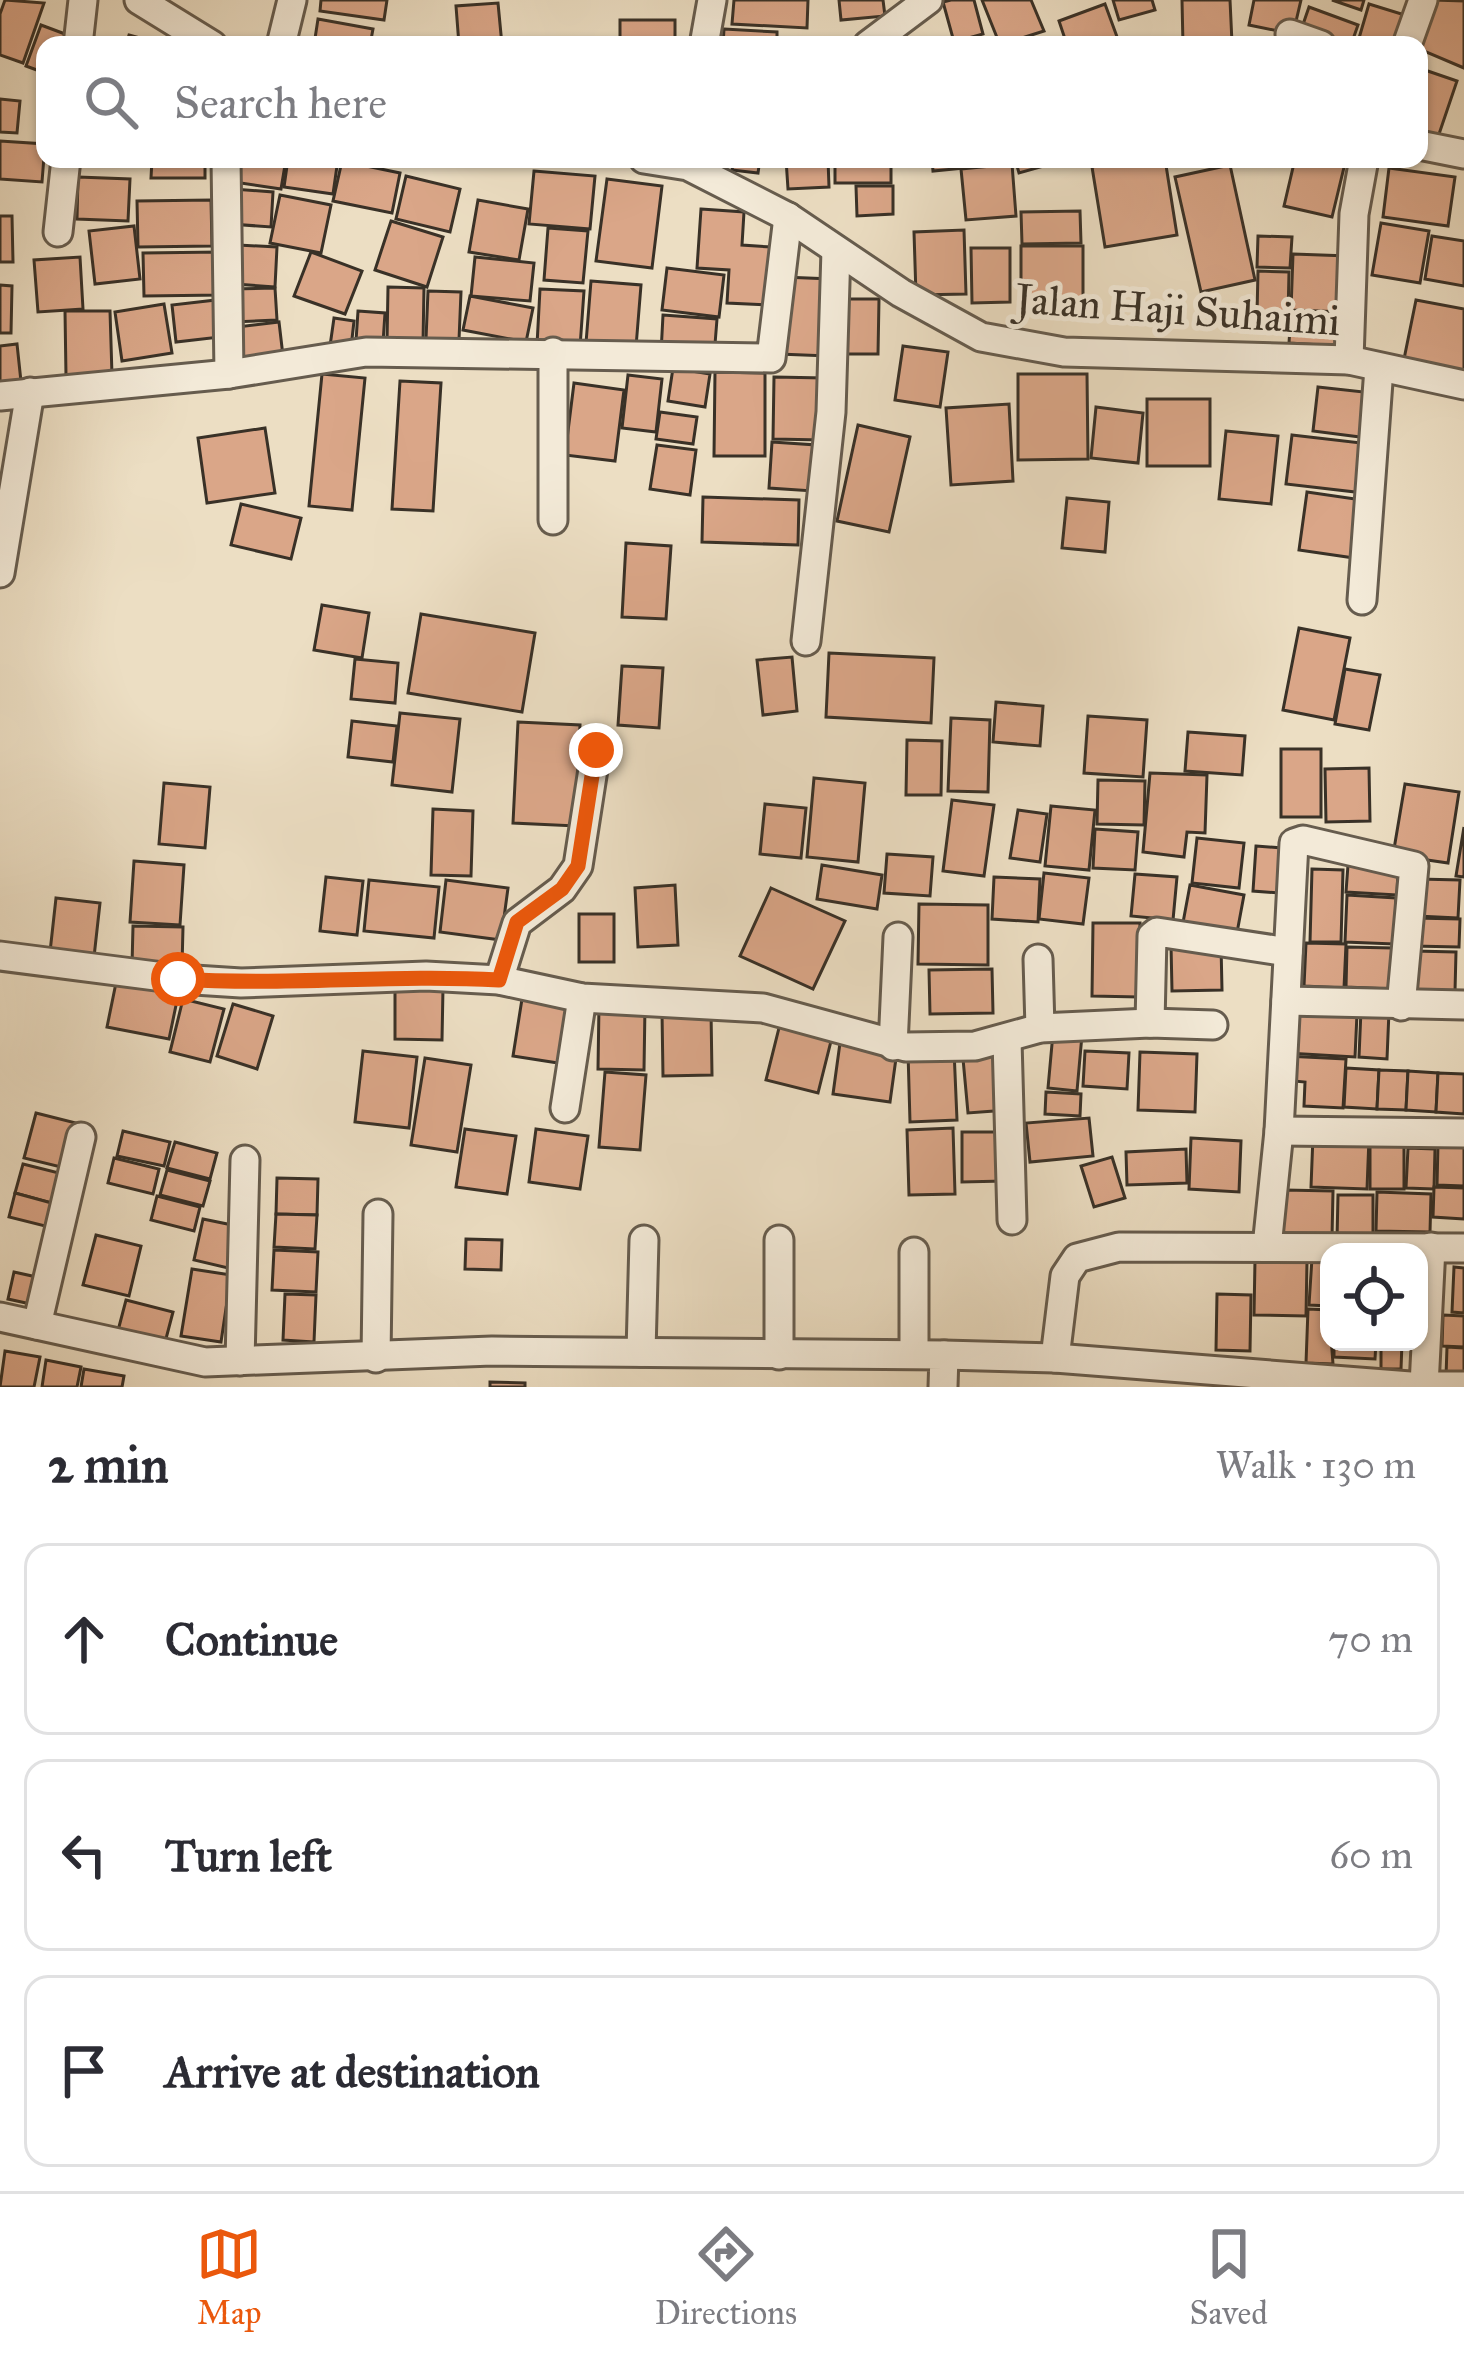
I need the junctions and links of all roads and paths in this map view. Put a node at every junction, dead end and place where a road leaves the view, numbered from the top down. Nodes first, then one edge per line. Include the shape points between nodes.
1 (82, 0) edge
2 (139, 0) edge
3 (292, 0) edge
4 (712, 0) edge
5 (928, 0) edge
6 (1423, 0) edge
7 (1290, 34) dead end
8 (79, 36) edge
9 (197, 36) edge
10 (283, 36) edge
11 (706, 36) edge
12 (880, 36) edge
13 (1296, 36) edge
14 (1410, 36) edge
15 (1428, 147) edge
16 (1464, 154) edge
17 (65, 168) edge
18 (226, 168) edge
19 (699, 168) edge
20 (1362, 168) edge
21 (788, 217) junction
22 (58, 232) dead end
23 (836, 250) junction
24 (554, 352) junction
25 (1349, 360) junction
26 (1379, 368) junction
27 (229, 374) junction
28 (1464, 386) edge
29 (30, 392) junction
30 (0, 396) edge
31 (554, 520) dead end
32 (0, 573) edge
33 (1362, 600) dead end
34 (806, 641) dead end
35 (596, 750) dead end
36 (898, 937) dead end
37 (1288, 952) junction
38 (0, 956) edge
39 (1038, 959) dead end
40 (499, 980) junction
41 (581, 998) junction
42 (1286, 1001) junction
43 (1401, 1006) junction
44 (1464, 1006) edge
45 (1150, 1023) junction
46 (1213, 1025) dead end
47 (1040, 1028) junction
48 (1006, 1040) junction
49 (893, 1046) junction
50 (566, 1108) dead end
51 (1279, 1130) junction
52 (1464, 1133) edge
53 (81, 1136) dead end
54 (245, 1160) dead end
55 (377, 1214) dead end
56 (1012, 1220) dead end
57 (644, 1240) dead end
58 (779, 1240) dead end
59 (1267, 1247) junction
60 (1431, 1247) junction
61 (1464, 1248) edge
62 (914, 1252) dead end
63 (0, 1317) edge
64 (37, 1325) junction
65 (641, 1352) junction
66 (914, 1354) junction
67 (779, 1355) junction
68 (944, 1355) junction
69 (387, 1358) junction
70 (1055, 1358) junction
71 (240, 1361) junction
72 (1464, 1385) edge
73 (1424, 1386) edge
74 (399, 1387) edge
75 (943, 1387) edge

1 - 8 street
2 - 9 street
3 - 10 street
4 - 11 street
5 - 12 street
6 - 14 street
7 - 13 street
15 - 16 street
17 - 22 street
18 - 27 street
19 - 21 street, Jalan Haji Suhaimi
20 - 25 street
21 - 23 street, Jalan Haji Suhaimi
21 - 24 street via 772,358
23 - 25 street, Jalan Haji Suhaimi via 967,333 1006,344
23 - 34 street via 831,412
24 - 27 street via 366,352
24 - 31 street
25 - 26 street, Jalan Haji Suhaimi
26 - 28 street, Jalan Haji Suhaimi
26 - 33 street
27 - 29 street
29 - 30 street
29 - 32 street
35 - 40 street via 578,866 562,889 517,922
36 - 49 street
37 - 42 street
37 - 43 street via 1294,843 1414,866
37 - 45 street via 1157,932
38 - 40 street via 241,983
39 - 47 street
40 - 41 street
41 - 49 street via 763,1008
41 - 50 street
42 - 43 street
42 - 51 street
43 - 44 street
45 - 46 street
45 - 47 street
47 - 48 street
48 - 49 street
48 - 56 street
51 - 52 street
51 - 59 street
53 - 64 street
54 - 71 street
55 - 69 street
57 - 65 street
58 - 67 street
59 - 60 street
59 - 70 street via 1119,1247 1077,1258 1065,1276
60 - 61 street
60 - 73 street
62 - 66 street
63 - 64 street
64 - 71 street via 164,1356
65 - 67 street
65 - 69 street
66 - 67 street
66 - 68 street
68 - 70 street
68 - 75 street
69 - 71 street
69 - 74 street
70 - 73 street
72 - 73 street

